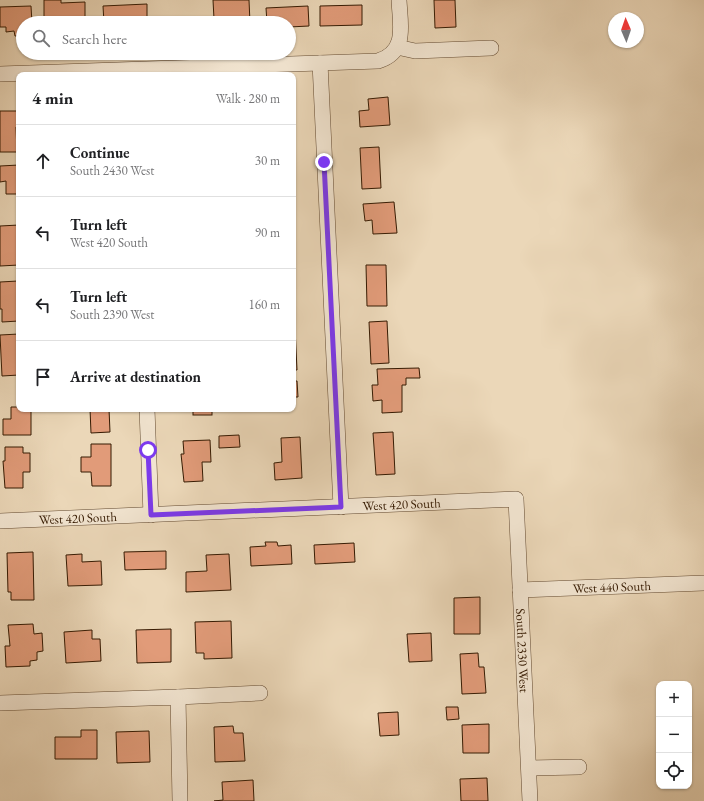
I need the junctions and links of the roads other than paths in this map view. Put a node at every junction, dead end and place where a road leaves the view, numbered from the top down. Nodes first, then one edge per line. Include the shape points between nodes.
1 (399, 0) edge
2 (397, 47) junction
3 (491, 48) dead end
4 (320, 63) junction
5 (58, 72) edge
6 (16, 73) edge
7 (0, 74) edge
8 (147, 412) edge
9 (516, 499) joint
10 (341, 507) junction
11 (151, 515) junction
12 (0, 521) edge
13 (704, 583) edge
14 (520, 590) junction
15 (260, 693) dead end
16 (178, 697) junction
17 (0, 703) edge
18 (579, 767) dead end
19 (529, 768) junction
20 (180, 801) edge
21 (530, 801) edge

1 - 2 street via 400,36
2 - 3 street via 415,51
2 - 4 street via 386,58 378,61
4 - 5 street
4 - 10 street
6 - 7 street
8 - 11 street
9 - 10 street, West 420 South
9 - 14 street, South 2330 West
10 - 11 street, West 420 South
11 - 12 street, West 420 South
13 - 14 street, West 440 South
14 - 19 street, South 2330 West
15 - 16 street
16 - 17 street
16 - 20 street
18 - 19 street
19 - 21 street, South 2330 West

